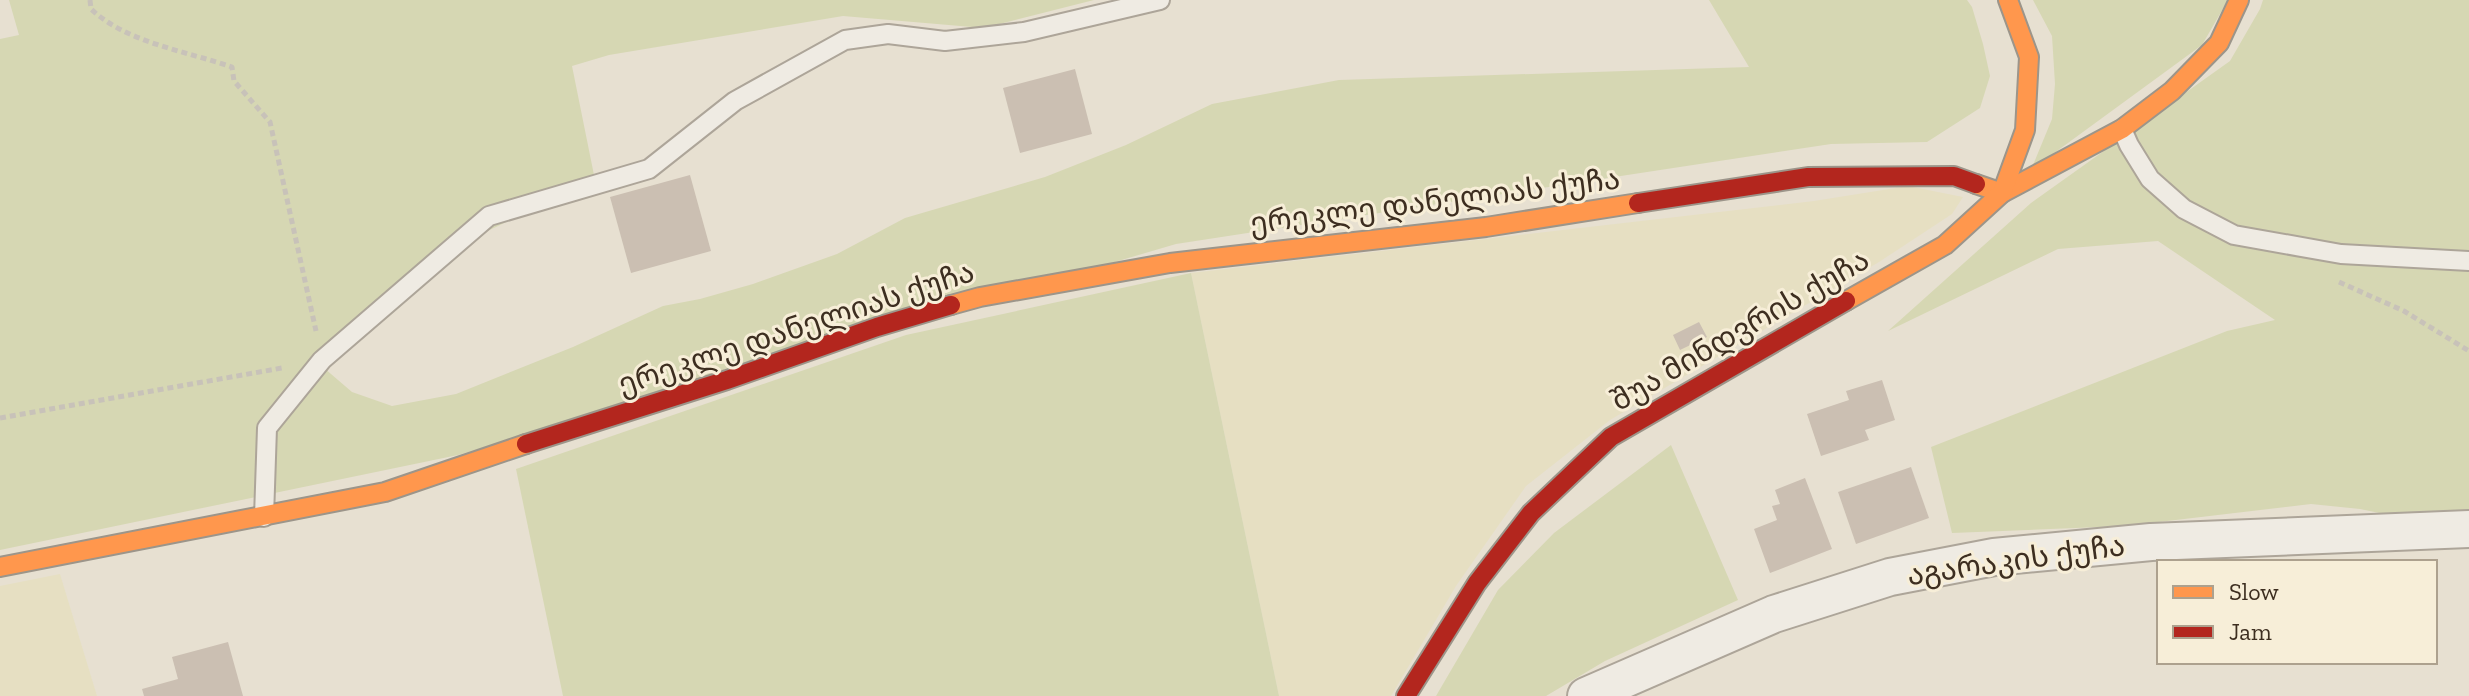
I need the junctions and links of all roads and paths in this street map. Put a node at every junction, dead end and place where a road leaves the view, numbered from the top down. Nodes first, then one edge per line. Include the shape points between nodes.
1 (90, 0) edge
2 (1160, 0) edge
3 (2008, 0) edge
4 (2239, 0) edge
5 (2122, 129) junction
6 (2002, 193) junction
7 (2469, 261) edge
8 (2333, 279) dead end
9 (2469, 351) edge
10 (322, 360) junction
11 (0, 418) edge
12 (264, 517) junction
13 (2469, 529) edge
14 (0, 567) edge
15 (1406, 696) edge
16 (1586, 696) edge

1 - 10 path via 91,9 104,21 232,67 234,81 270,122
2 - 10 lane via 1024,32 945,41 888,34 845,40 735,101 649,169 489,216
3 - 6 street, შუა მინდვრის ქუჩა via 2029,57 2025,130
4 - 5 street via 2219,43 2172,91
5 - 6 street
5 - 7 lane via 2150,179 2184,209 2234,235 2341,254
6 - 12 street, ერეკლე დანელიას ქუჩა via 1954,176 1808,177 1486,227 1170,263 995,294 877,327 385,492
6 - 15 street, შუა მინდვრის ქუჩა via 1945,245 1611,437 1531,513 1477,583
8 - 9 path via 2404,311
10 - 11 path
10 - 12 lane via 267,428
12 - 14 street, ერეკლე დანელიას ქუჩა
13 - 16 street, აგარაკის ქუჩა via 2151,542 1964,562 1890,577 1774,614

